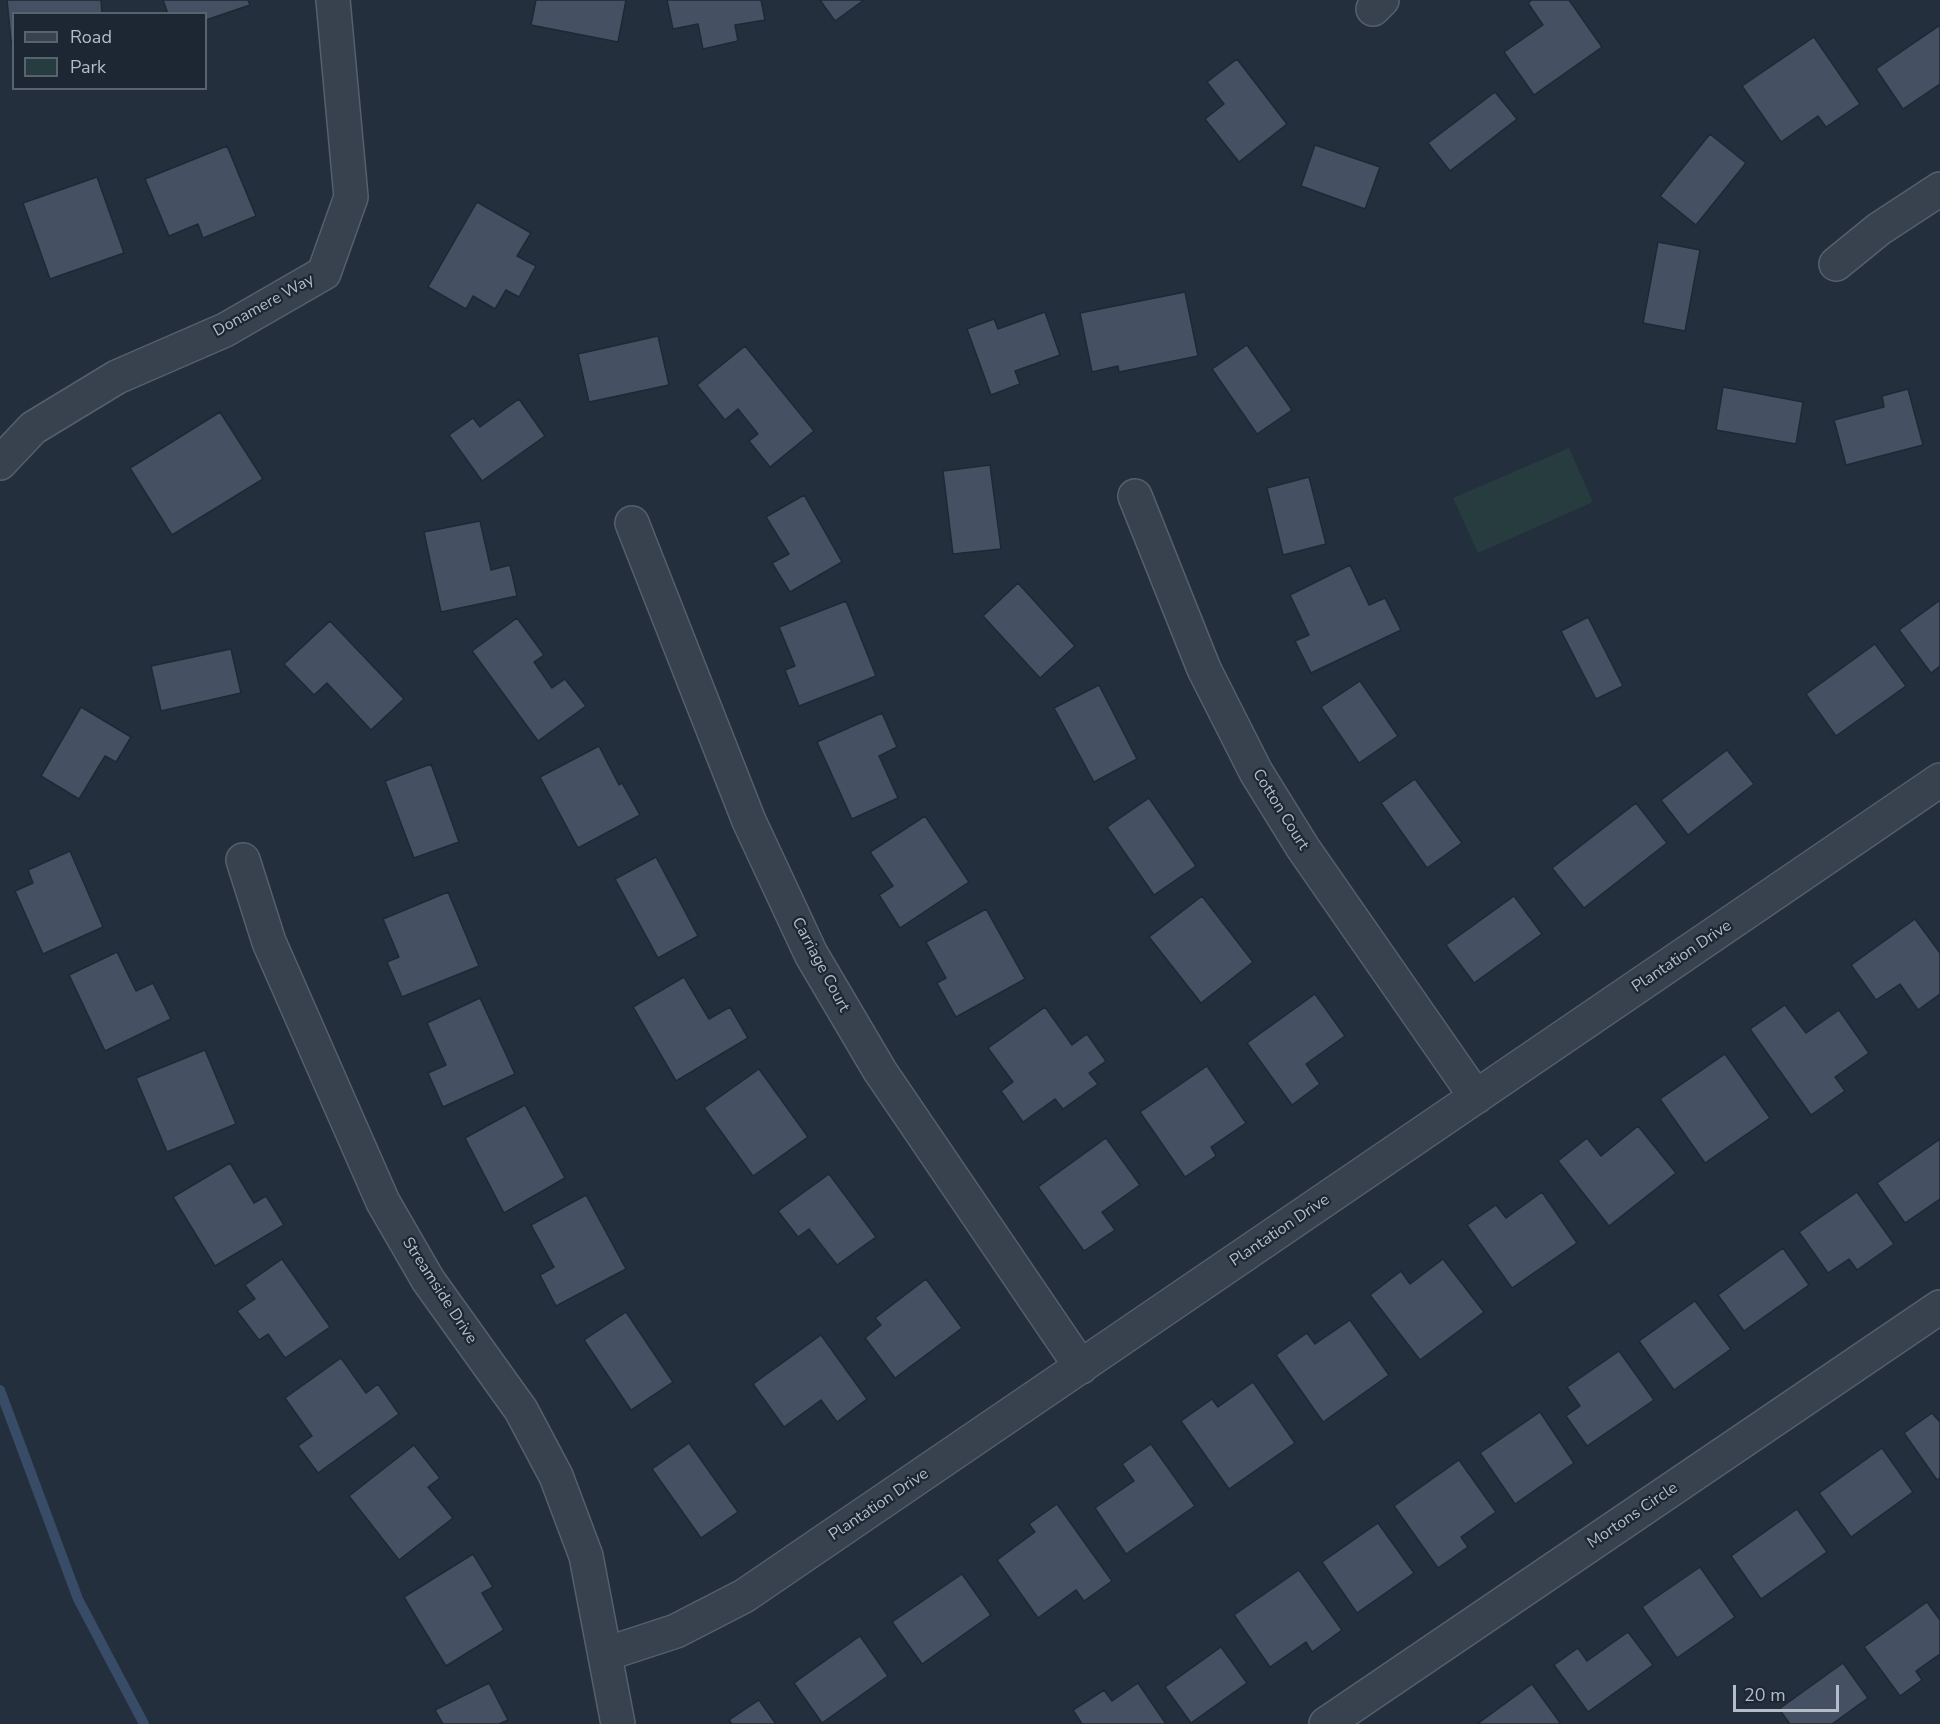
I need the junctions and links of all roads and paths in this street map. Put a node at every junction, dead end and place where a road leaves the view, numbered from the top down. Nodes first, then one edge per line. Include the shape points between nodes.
1 (333, 0) edge
2 (1940, 189) edge
3 (1836, 264) dead end
4 (0, 463) edge
5 (1135, 496) dead end
6 (632, 524) dead end
7 (1940, 780) edge
8 (243, 860) dead end
9 (1476, 1097) junction
10 (1940, 1307) edge
11 (1081, 1367) junction
12 (606, 1654) junction
13 (618, 1724) edge
14 (1326, 1724) edge

1 - 4 street, Donamere Way via 351,197 324,273 225,330 117,377 33,428
2 - 3 street via 1879,229
5 - 9 street, Cotton Court via 1204,669 1256,772 1303,848
6 - 11 street, Carriage Court via 748,821 811,954 880,1071
7 - 9 street, Plantation Drive
8 - 12 street, Streamside Drive via 269,942 383,1202 428,1280 521,1410 556,1476 586,1556
9 - 11 street, Plantation Drive
10 - 14 street, Mortons Circle
11 - 12 street, Plantation Drive via 744,1596 676,1630
12 - 13 street, Streamside Drive

